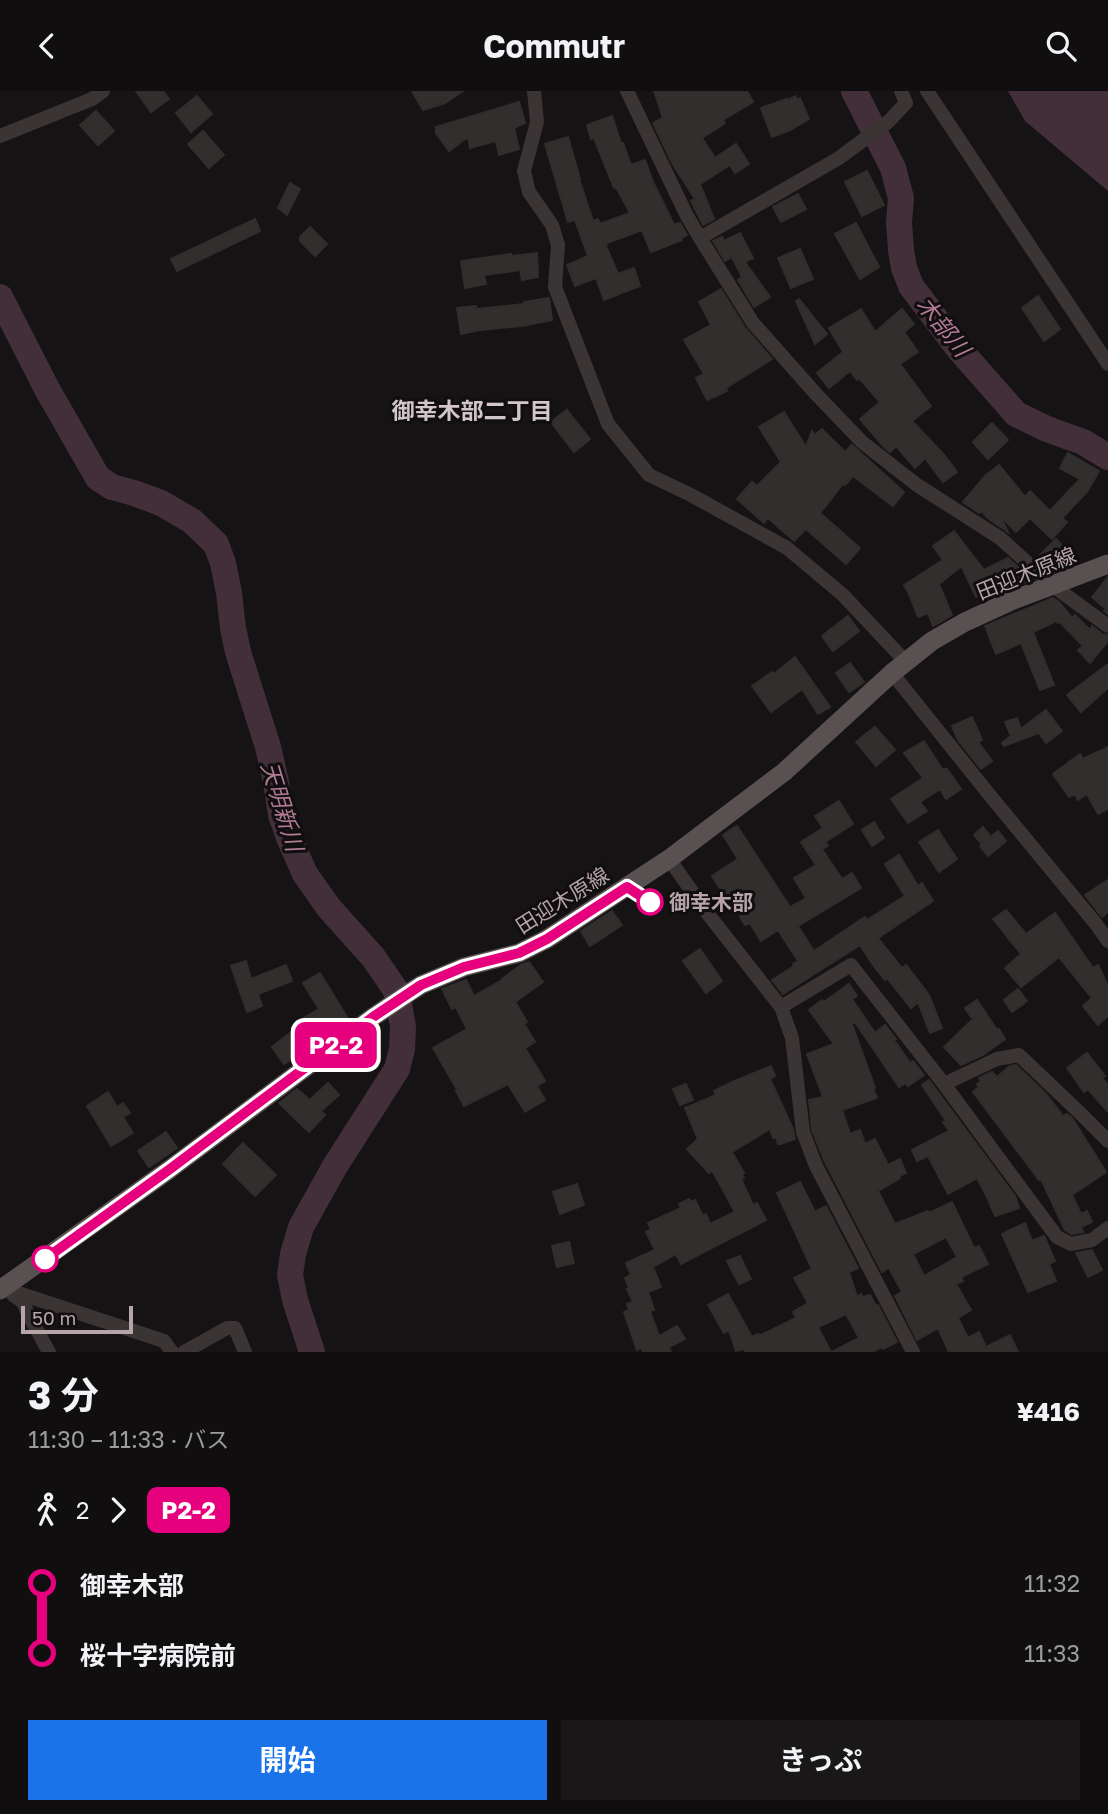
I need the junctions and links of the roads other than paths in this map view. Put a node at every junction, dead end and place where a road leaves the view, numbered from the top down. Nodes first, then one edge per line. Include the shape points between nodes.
1 (103, 91) edge
2 (534, 91) edge
3 (627, 91) edge
4 (901, 91) edge
5 (928, 91) edge
6 (0, 136) edge
7 (700, 239) junction
8 (1108, 364) edge
9 (1108, 564) edge
10 (1052, 585) junction
11 (1108, 626) edge
12 (899, 668) junction
13 (669, 859) junction
14 (1108, 941) edge
15 (781, 1007) junction
16 (944, 1084) junction
17 (1108, 1141) edge
18 (1108, 1228) edge
19 (2, 1289) edge
20 (49, 1352) edge
21 (172, 1352) edge
22 (184, 1352) edge
23 (245, 1352) edge
24 (913, 1352) edge

1 - 6 street
2 - 12 street via 537,122 524,171 529,192 552,225 558,245 555,287 608,424 649,475 787,548 843,595
3 - 7 street
4 - 7 street via 906,103 839,158
5 - 8 street
7 - 10 street via 753,323 862,442 917,485 1000,538
9 - 10 main road, 田迎木原線
10 - 11 street
10 - 12 main road, 田迎木原線 via 965,622
12 - 13 main road, 田迎木原線 via 784,772
12 - 14 street via 988,793
13 - 15 street
13 - 19 main road, 田迎木原線 via 547,939 519,953 464,967 410,992
15 - 16 street via 851,965
15 - 24 street via 792,1038 803,1132 816,1166
16 - 17 street via 997,1059 1019,1055
16 - 18 street via 1057,1237 1071,1244 1092,1240
19 - 20 street via 23,1302
19 - 21 street via 164,1341
22 - 23 street via 226,1328 235,1328

